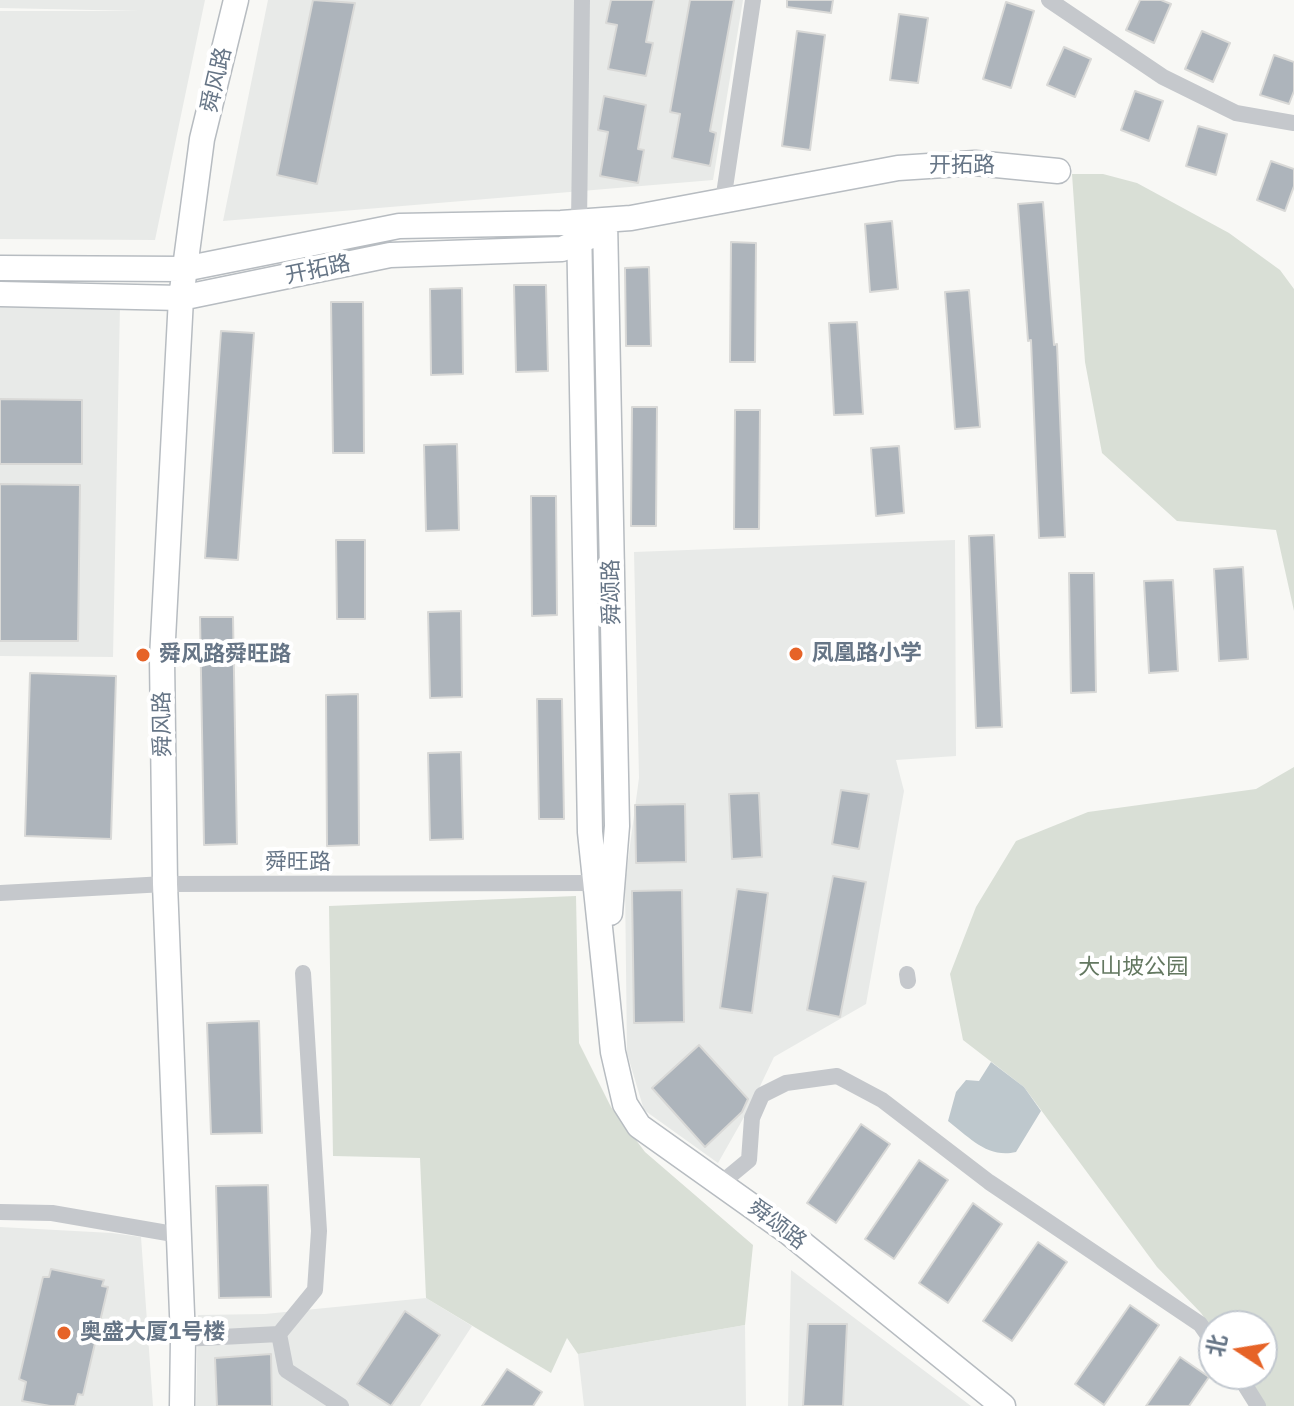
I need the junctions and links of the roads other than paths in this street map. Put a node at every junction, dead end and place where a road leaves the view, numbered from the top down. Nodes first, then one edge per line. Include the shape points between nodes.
1 (236, 0) edge
2 (582, 0) edge
3 (753, 0) edge
4 (1049, 0) edge
5 (1294, 123) edge
6 (1058, 171) dead end
7 (723, 201) junction
8 (605, 225) junction
9 (579, 232) junction
10 (0, 268) edge
11 (184, 269) junction
12 (0, 294) edge
13 (181, 298) junction
14 (596, 883) junction
15 (165, 884) junction
16 (0, 893) edge
17 (606, 963) junction
18 (303, 973) dead end
19 (720, 1184) junction
20 (0, 1212) edge
21 (179, 1235) junction
22 (1198, 1323) edge
23 (279, 1334) junction
24 (183, 1339) junction
25 (182, 1406) edge
26 (341, 1406) edge
27 (1003, 1406) edge

1 - 11 main road, 舜风路 via 202,139
2 - 9 street
3 - 7 street
4 - 5 street via 1163,77 1236,113
6 - 7 main road, 开拓路 via 975,163 898,168
7 - 8 main road, 开拓路
8 - 9 main road, 开拓路
8 - 17 main road, 舜颂路 via 617,826
9 - 11 main road, 开拓路 via 399,226
9 - 13 main road, 开拓路 via 562,249 390,255
9 - 14 main road, 舜颂路 via 590,832
10 - 11 main road, 开拓路
11 - 13 main road, 舜风路
12 - 13 main road, 开拓路
13 - 15 main road, 舜风路 via 162,658
14 - 15 street, 舜旺路
14 - 17 main road, 舜颂路
15 - 16 street, 舜旺路
15 - 21 main road, 舜风路
17 - 19 main road, 舜颂路 via 613,1052 625,1104 639,1126
18 - 23 street via 319,1231 315,1290
19 - 22 street via 749,1160 752,1118 762,1095 786,1083 837,1076 882,1100 989,1182
19 - 27 main road, 舜颂路 via 788,1232
20 - 21 street via 52,1213
21 - 24 main road, 舜风路
23 - 24 street
23 - 26 street via 286,1370
24 - 25 main road, 舜风路

